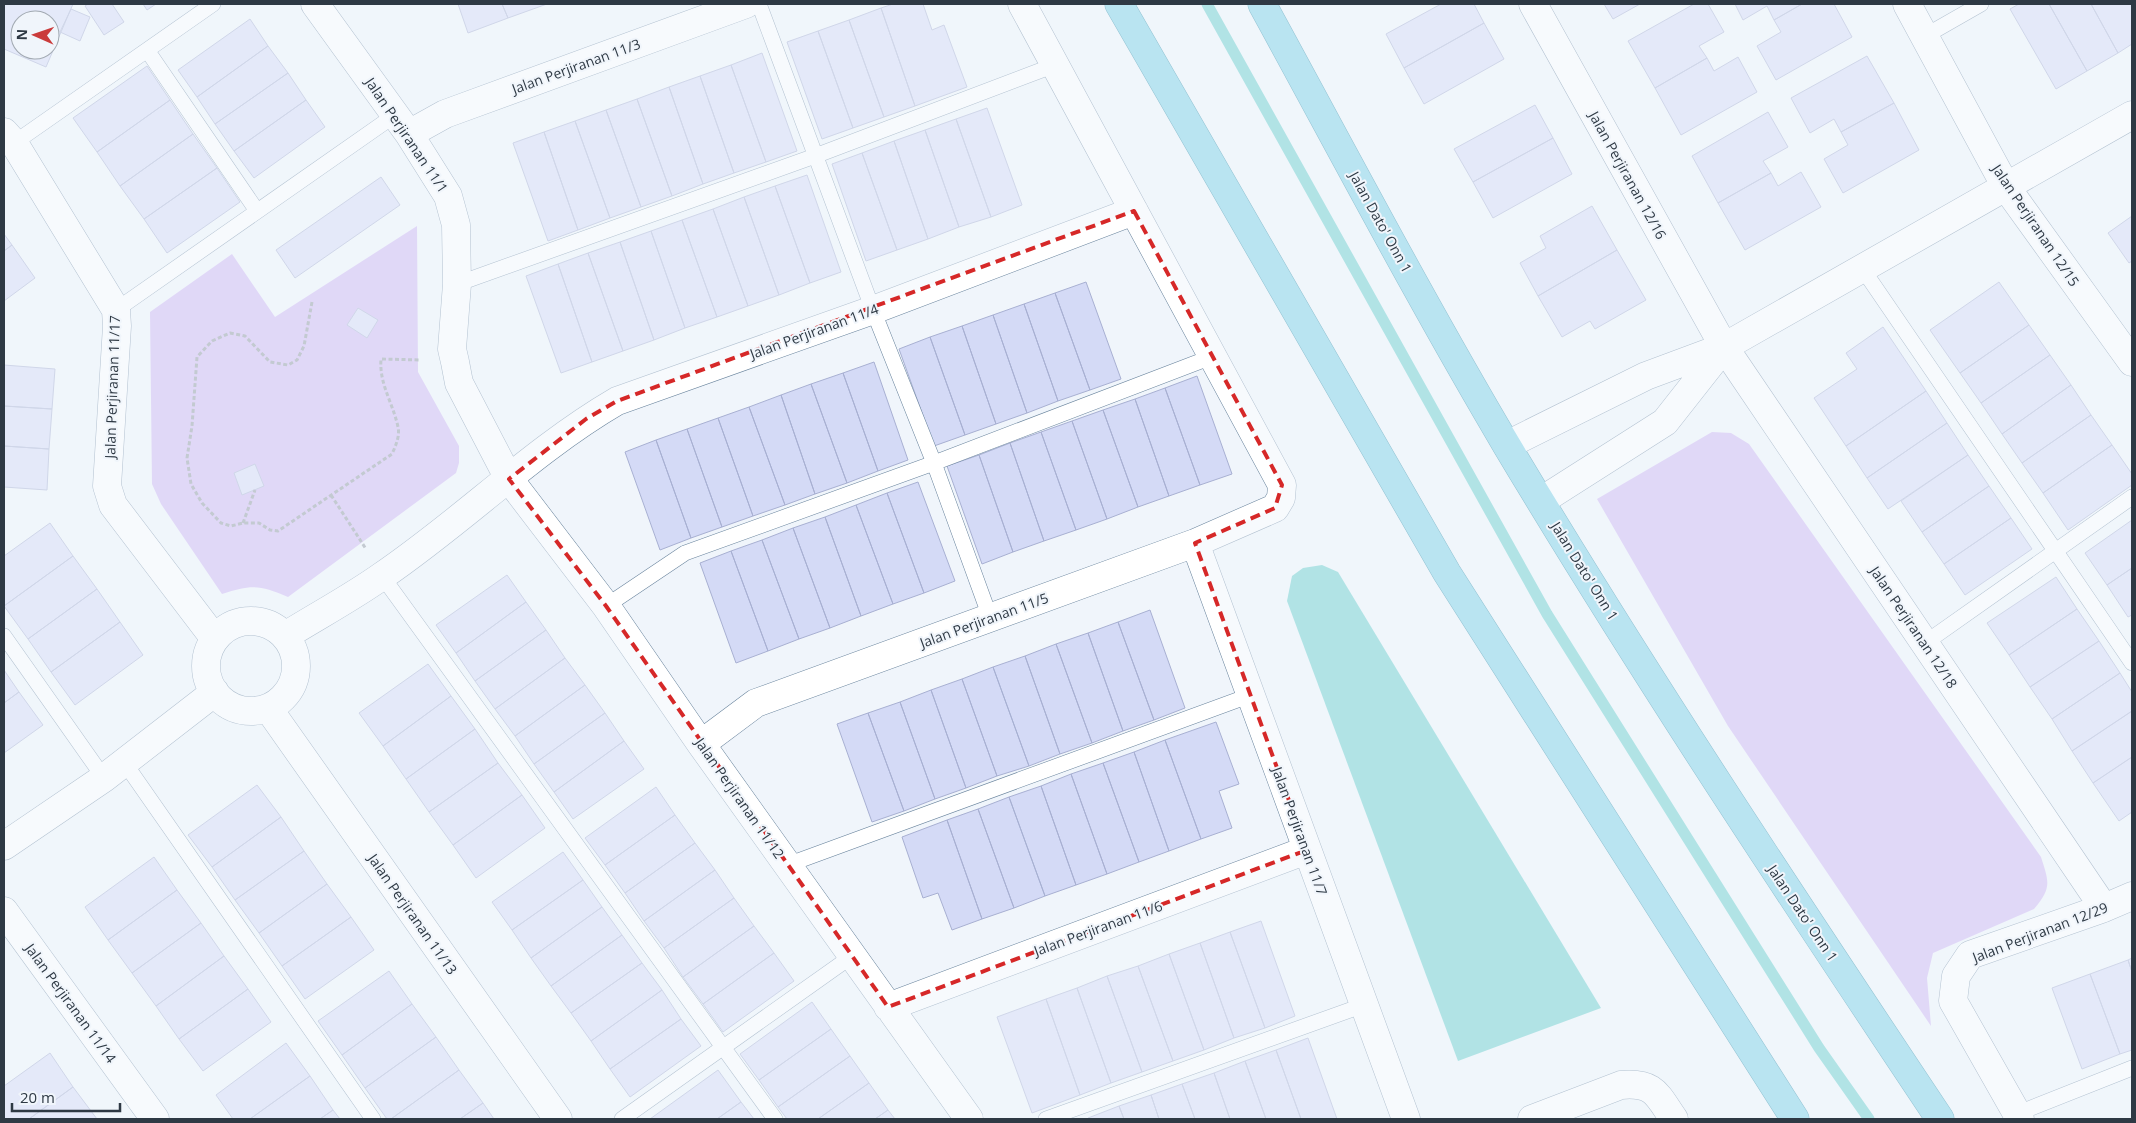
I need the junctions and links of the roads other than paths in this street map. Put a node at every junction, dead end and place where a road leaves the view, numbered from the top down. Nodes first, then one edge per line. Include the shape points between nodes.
1 (213, 4) edge
2 (315, 4) edge
3 (746, 4) edge
4 (759, 4) edge
5 (1022, 4) edge
6 (1119, 4) edge
7 (1262, 4) edge
8 (1533, 4) edge
9 (1906, 4) edge
10 (1980, 4) edge
11 (1925, 36) junction
12 (146, 50) junction
13 (1055, 65) junction
14 (2132, 115) edge
15 (402, 125) junction
16 (9, 138) edge
17 (815, 156) junction
18 (2006, 187) junction
19 (257, 211) junction
20 (1134, 211) junction
21 (1862, 268) junction
22 (457, 284) junction
23 (116, 310) junction
24 (873, 310) junction
25 (1724, 347) junction
26 (1214, 356) junction
27 (2132, 362) edge
28 (1507, 445) junction
29 (934, 464) junction
30 (510, 479) junction
31 (2132, 498) edge
32 (1541, 501) junction
33 (1195, 543) junction
34 (2056, 551) junction
35 (382, 576) junction
36 (606, 606) junction
37 (990, 617) junction
38 (4, 636) edge
39 (285, 636) junction
40 (215, 639) junction
41 (1925, 643) junction
42 (2132, 663) edge
43 (215, 692) junction
44 (1251, 695) junction
45 (268, 708) junction
46 (701, 744) junction
47 (114, 770) junction
48 (4, 846) edge
49 (1307, 850) junction
50 (788, 865) junction
51 (2132, 896) edge
52 (2104, 908) junction
53 (4, 911) edge
54 (852, 956) junction
55 (1364, 1005) junction
56 (888, 1007) junction
57 (723, 1048) junction
58 (2132, 1068) edge
59 (2018, 1116) edge
60 (155, 1119) edge
61 (373, 1119) edge
62 (558, 1119) edge
63 (622, 1119) edge
64 (775, 1119) edge
65 (969, 1119) edge
66 (1046, 1119) edge
67 (1406, 1119) edge
68 (1532, 1119) edge
69 (1674, 1119) edge
70 (1795, 1119) edge
71 (1940, 1119) edge

1 - 12 lane
2 - 15 street, Jalan Perjiranan 11/1
3 - 15 street, Jalan Perjiranan 11/3 via 445,114
4 - 17 lane
5 - 13 street
6 - 70 main road via 1447,573
7 - 28 main road, Jalan Dato' Onn 1 via 1403,264
8 - 25 street, Jalan Perjiranan 12/16
9 - 11 street, Jalan Perjiranan 12/15
10 - 11 lane
11 - 18 street, Jalan Perjiranan 12/15
12 - 16 lane
12 - 19 lane
13 - 17 lane
13 - 20 street
14 - 18 street
15 - 19 lane
15 - 22 street, Jalan Perjiranan 11/1 via 448,196 456,226
16 - 23 street, Jalan Perjiranan 11/17
17 - 22 lane
17 - 24 lane
18 - 21 street
18 - 27 street, Jalan Perjiranan 12/15
19 - 23 lane
20 - 24 street, Jalan Perjiranan 11/4
20 - 26 street
21 - 25 street
21 - 34 lane
22 - 30 street, Jalan Perjiranan 11/1 via 452,350 459,383
23 - 40 street, Jalan Perjiranan 11/17 via 108,486 113,505
24 - 29 lane
24 - 30 street, Jalan Perjiranan 11/4 via 617,401 586,419
25 - 28 street via 1646,376
25 - 32 street via 1666,422
25 - 41 street, Jalan Perjiranan 12/18
26 - 29 lane
26 - 33 street, Jalan Perjiranan 11/5 via 1282,485 1281,498 1275,508
28 - 32 main road, Jalan Dato' Onn 1
29 - 36 lane via 684,553
29 - 37 lane
30 - 35 street, Jalan Perjiranan 11/4
30 - 36 street, Jalan Perjiranan 11/12
31 - 34 lane
32 - 71 main road, Jalan Dato' Onn 1 via 1734,809
33 - 37 street, Jalan Perjiranan 11/5
33 - 44 street, Jalan Perjiranan 11/7
34 - 41 lane
34 - 42 lane
35 - 39 street, Jalan Perjiranan 11/4
35 - 57 lane
36 - 46 street, Jalan Perjiranan 11/12
37 - 46 street, Jalan Perjiranan 11/5 via 756,703
38 - 47 lane
39 - 40 street via 262,622 249,621 236,623
39 - 45 street via 293,648 295,676 289,690
40 - 43 street via 206,665
41 - 52 street, Jalan Perjiranan 12/18
43 - 45 street via 225,703 239,709
43 - 47 street
44 - 49 street, Jalan Perjiranan 11/7
44 - 50 lane
45 - 62 street, Jalan Perjiranan 11/13
46 - 50 street, Jalan Perjiranan 11/12
47 - 48 street
47 - 61 lane
49 - 55 street, Jalan Perjiranan 11/7
49 - 56 street, Jalan Perjiranan 11/6
50 - 54 street, Jalan Perjiranan 11/12
51 - 52 street, Jalan Perjiranan 12/29
52 - 59 street, Jalan Perjiranan 12/29 via 1970,955 1956,976 1954,1001
53 - 60 street, Jalan Perjiranan 11/14
54 - 56 street, Jalan Perjiranan 11/12
54 - 57 lane
55 - 66 lane
55 - 67 street, Jalan Perjiranan 11/7
56 - 65 street, Jalan Perjiranan 11/12
57 - 63 lane
57 - 64 lane
58 - 59 lane
68 - 69 street via 1622,1085 1636,1084 1653,1089

